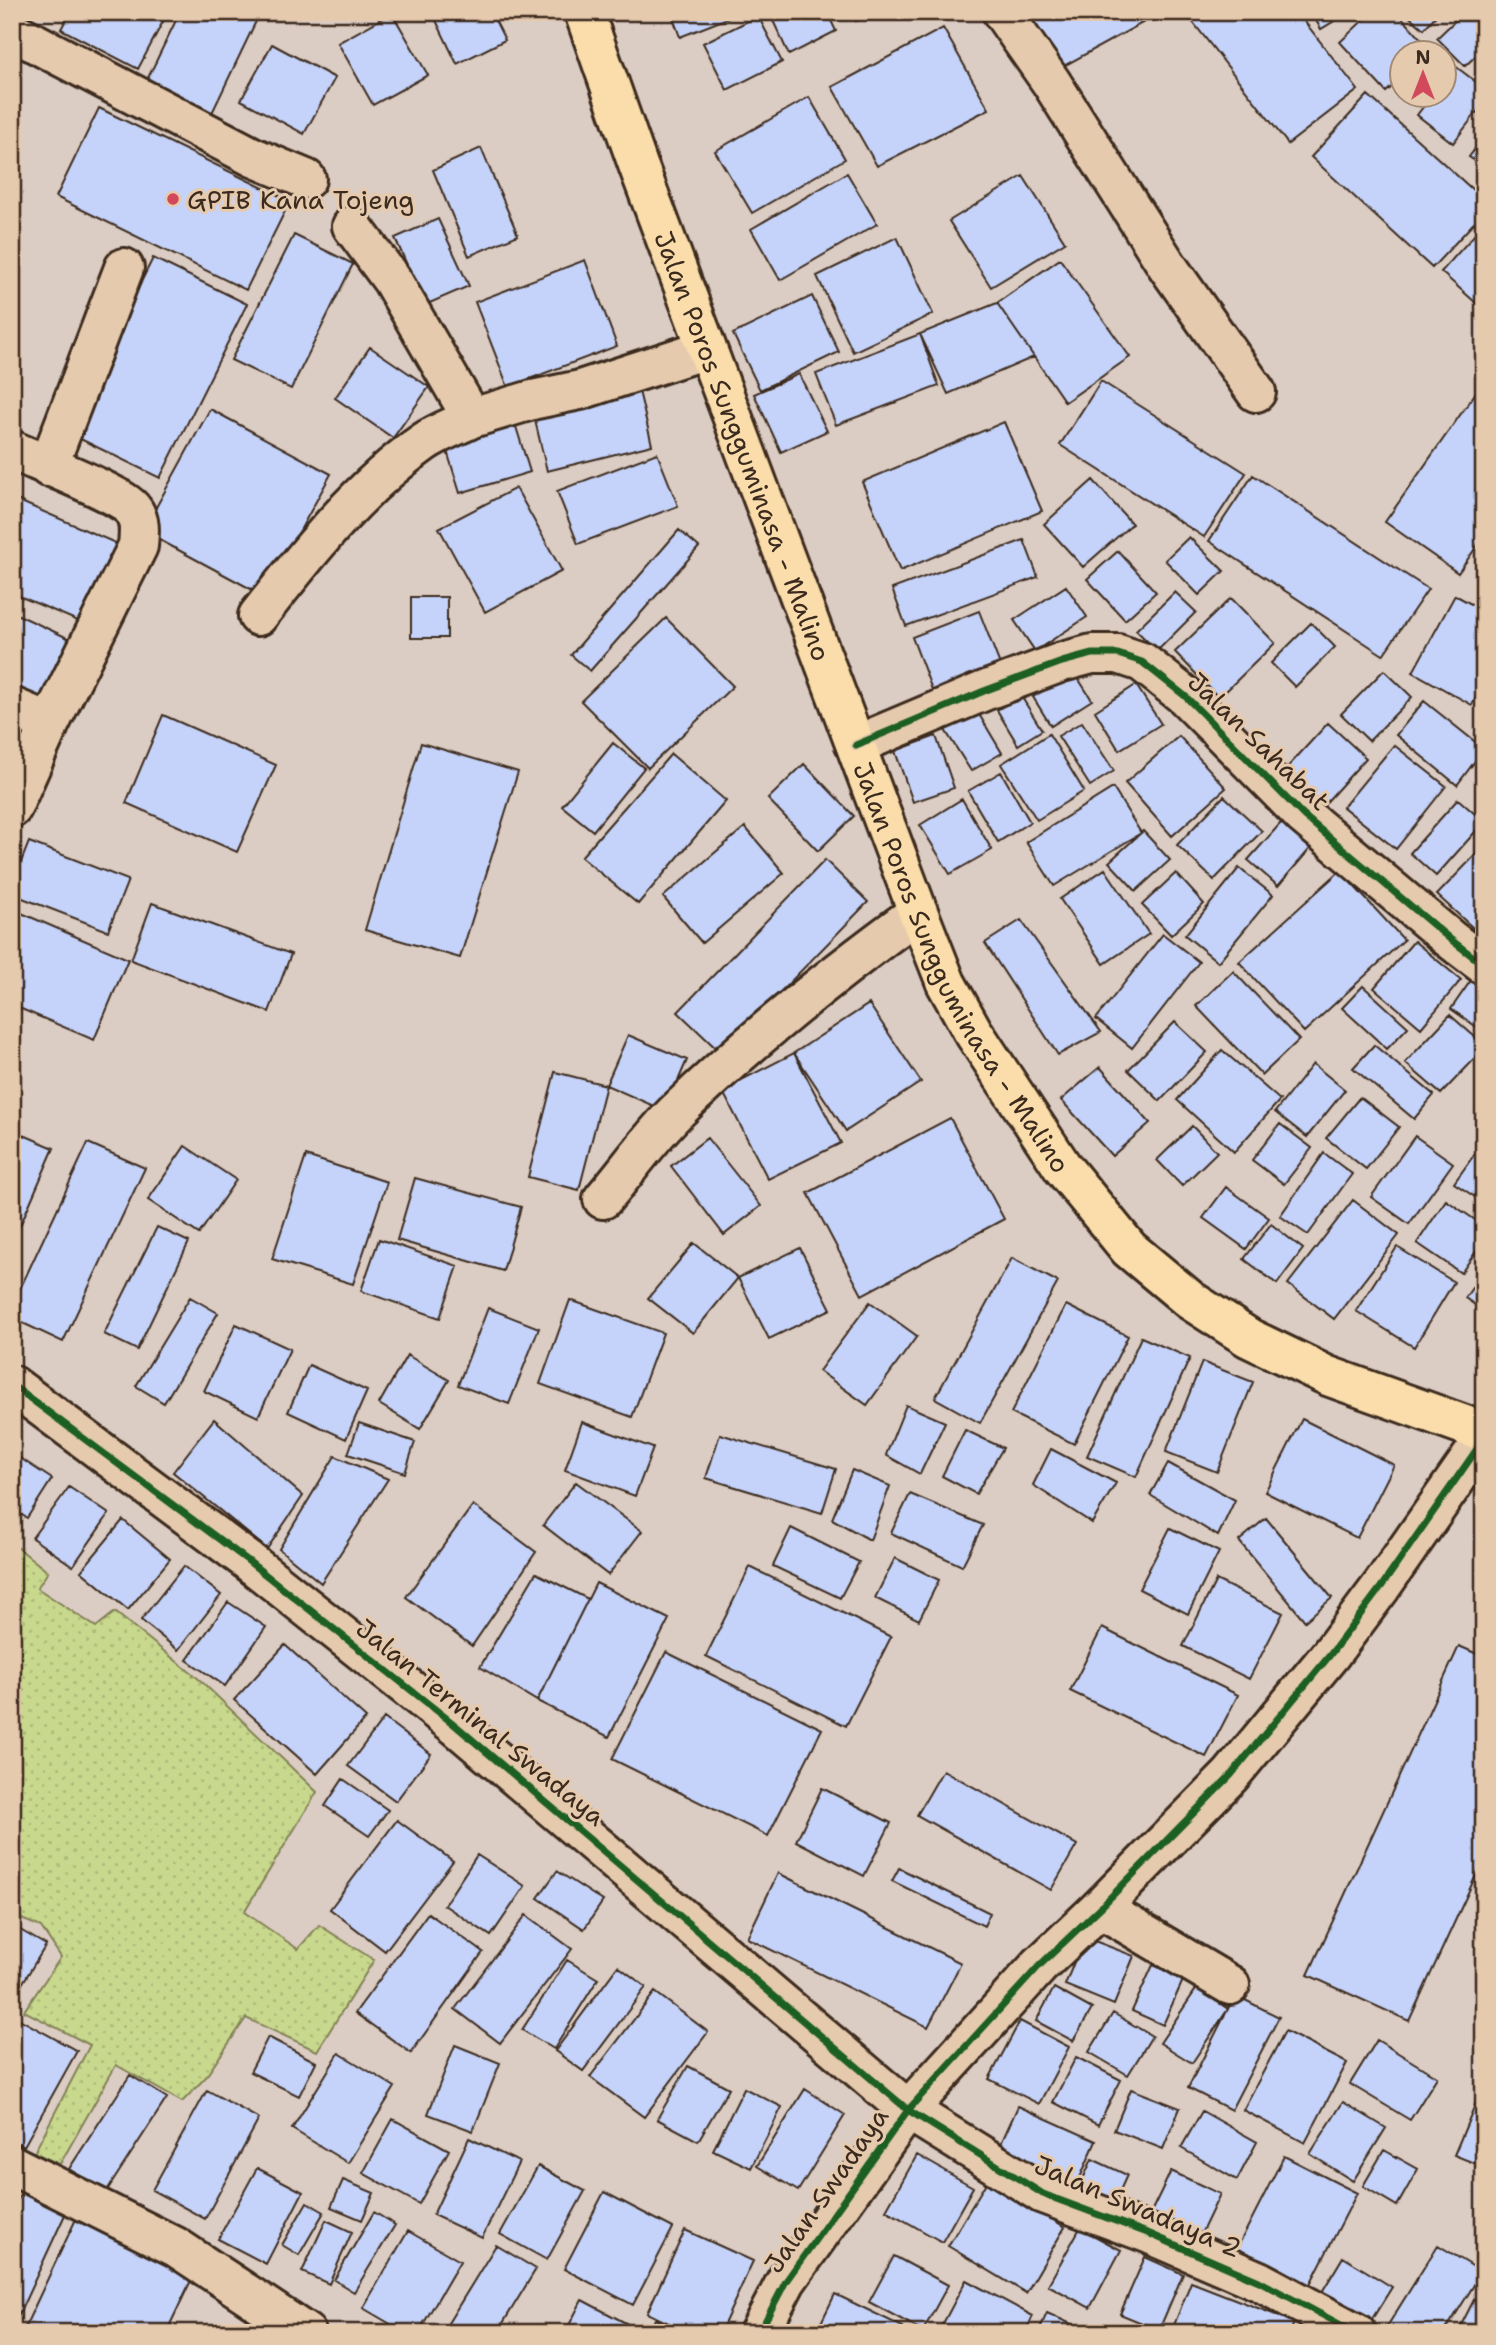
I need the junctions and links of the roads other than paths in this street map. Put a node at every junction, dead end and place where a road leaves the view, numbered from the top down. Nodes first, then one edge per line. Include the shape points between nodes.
1 (584, 12) edge
2 (1003, 12) edge
3 (12, 31) edge
4 (306, 180) dead end
5 (352, 226) dead end
6 (124, 268) dead end
7 (706, 349) junction
8 (1256, 392) dead end
9 (472, 418) junction
10 (12, 450) edge
11 (48, 467) junction
12 (258, 616) dead end
13 (12, 707) edge
14 (50, 723) junction
15 (856, 745) junction
16 (12, 808) edge
17 (918, 912) junction
18 (1484, 965) edge
19 (603, 1199) dead end
20 (12, 1385) edge
21 (1484, 1432) edge
22 (1484, 1439) edge
23 (1100, 1908) junction
24 (1230, 1985) dead end
25 (908, 2110) junction
26 (12, 2165) edge
27 (306, 2333) edge
28 (758, 2333) edge
29 (1356, 2333) edge

1 - 7 main road, Jalan Poros Sungguminasa - Malino
2 - 8 street via 1168,267
3 - 4 street
5 - 9 street via 392,280
6 - 11 street
7 - 9 street via 580,390
7 - 15 main road, Jalan Poros Sungguminasa - Malino
9 - 12 street via 426,440 394,465 307,555
10 - 11 street
11 - 14 street via 133,508 140,528 138,546
13 - 14 street
14 - 16 street
15 - 17 main road, Jalan Poros Sungguminasa - Malino
15 - 18 street, Jalan Sahabat via 1062,662 1091,654 1118,654 1142,662 1185,696 1304,816
17 - 19 street via 829,977 754,1041 674,1115
17 - 21 main road, Jalan Poros Sungguminasa - Malino via 946,983 972,1030 1063,1168 1129,1249 1190,1300 1249,1338 1328,1376
20 - 25 street, Jalan Terminal Swadaya via 247,1560 456,1725
22 - 23 street, Jalan Swadaya via 1330,1656 1231,1774
23 - 24 street
23 - 25 street, Jalan Swadaya via 1040,1965
25 - 28 street, Jalan Swadaya via 786,2281
25 - 29 street, Jalan Swadaya 2 via 1043,2194 1259,2281
26 - 27 street via 176,2248

